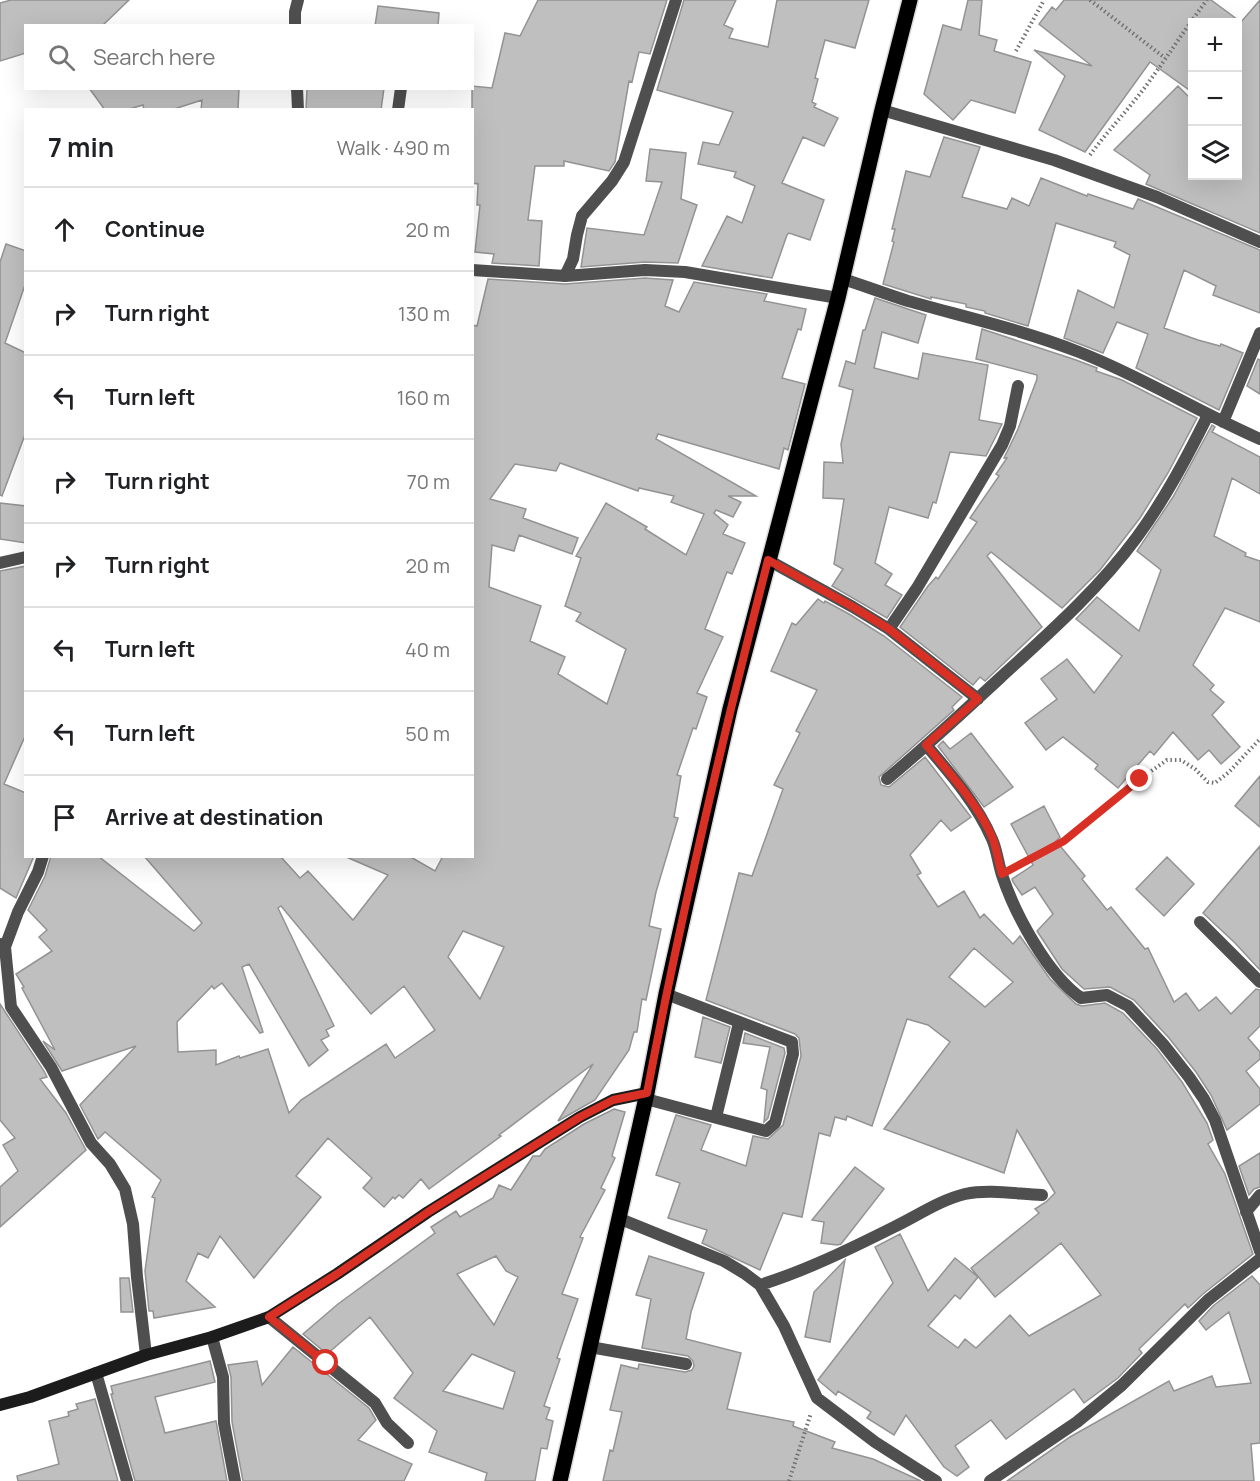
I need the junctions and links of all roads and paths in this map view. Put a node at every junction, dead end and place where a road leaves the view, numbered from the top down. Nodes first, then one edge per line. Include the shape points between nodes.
1 (298, 0) edge
2 (676, 0) edge
3 (910, 0) edge
4 (1044, 0) edge
5 (1090, 0) edge
6 (1207, 0) edge
7 (295, 24) edge
8 (1016, 51) dead end
9 (1165, 58) junction
10 (297, 90) edge
11 (401, 90) edge
12 (298, 108) edge
13 (398, 108) edge
14 (882, 110) junction
15 (1079, 170) junction
16 (1260, 242) edge
17 (474, 270) edge
18 (565, 276) junction
19 (843, 279) junction
20 (838, 298) junction
21 (1260, 333) edge
22 (1018, 386) dead end
23 (1208, 415) junction
24 (1223, 422) junction
25 (1260, 439) edge
26 (24, 557) edge
27 (768, 560) junction
28 (0, 563) edge
29 (889, 629) junction
30 (978, 699) junction
31 (1258, 740) edge
32 (926, 745) junction
33 (887, 779) dead end
34 (42, 858) edge
35 (1002, 874) junction
36 (1200, 922) dead end
37 (3, 945) edge
38 (1260, 982) edge
39 (666, 994) junction
40 (740, 1023) junction
41 (647, 1096) junction
42 (716, 1118) junction
43 (1042, 1195) dead end
44 (1260, 1195) edge
45 (1246, 1212) junction
46 (618, 1218) junction
47 (1260, 1251) edge
48 (1260, 1259) edge
49 (760, 1286) junction
50 (269, 1317) junction
51 (212, 1337) junction
52 (590, 1347) junction
53 (146, 1355) junction
54 (687, 1364) dead end
55 (96, 1373) junction
56 (817, 1398) junction
57 (0, 1405) edge
58 (408, 1443) dead end
59 (127, 1481) edge
60 (235, 1481) edge
61 (560, 1481) edge
62 (789, 1481) edge
63 (936, 1481) edge
64 (990, 1481) edge

1 - 7 street
2 - 18 street via 624,162 582,216 573,259
3 - 14 main road
4 - 8 path
5 - 9 path
6 - 9 path
9 - 15 path
10 - 12 street
11 - 13 street
14 - 15 street
14 - 19 main road
15 - 16 street via 1157,197
17 - 18 street
18 - 20 street via 645,270 685,272
19 - 20 main road
19 - 23 street via 1037,336 1140,378
20 - 27 main road
21 - 24 street
22 - 29 street via 1002,445
23 - 24 street
23 - 30 street via 1176,477 1136,540 1078,606
24 - 25 street
26 - 28 street
27 - 29 street
27 - 39 main road
29 - 30 street
30 - 32 street
31 - 35 path via 1215,783 1208,782 1181,760 1167,760 1064,841
32 - 33 street
32 - 35 street via 979,816 993,840
34 - 37 street
35 - 45 street via 1027,931 1070,991 1081,998 1107,995 1128,1006 1189,1077 1215,1120
36 - 38 street
37 - 53 street via 11,1007 51,1068 91,1143 126,1189
39 - 40 street
39 - 41 main road
40 - 42 street
40 - 42 street via 792,1042 793,1054 775,1123 766,1131
41 - 42 street
41 - 46 main road
41 - 50 main road via 613,1100 580,1117
43 - 49 street via 965,1194 827,1260
44 - 45 street
45 - 47 street
46 - 49 street via 724,1261
46 - 52 main road
48 - 64 street via 1208,1300 1122,1385 1077,1422
49 - 56 street via 784,1326
50 - 51 main road
50 - 58 street via 375,1403 387,1423
51 - 53 main road
51 - 60 street via 223,1377 224,1423
52 - 54 street
52 - 61 main road
53 - 55 main road
55 - 57 main road
55 - 59 street
56 - 62 path
56 - 63 street

